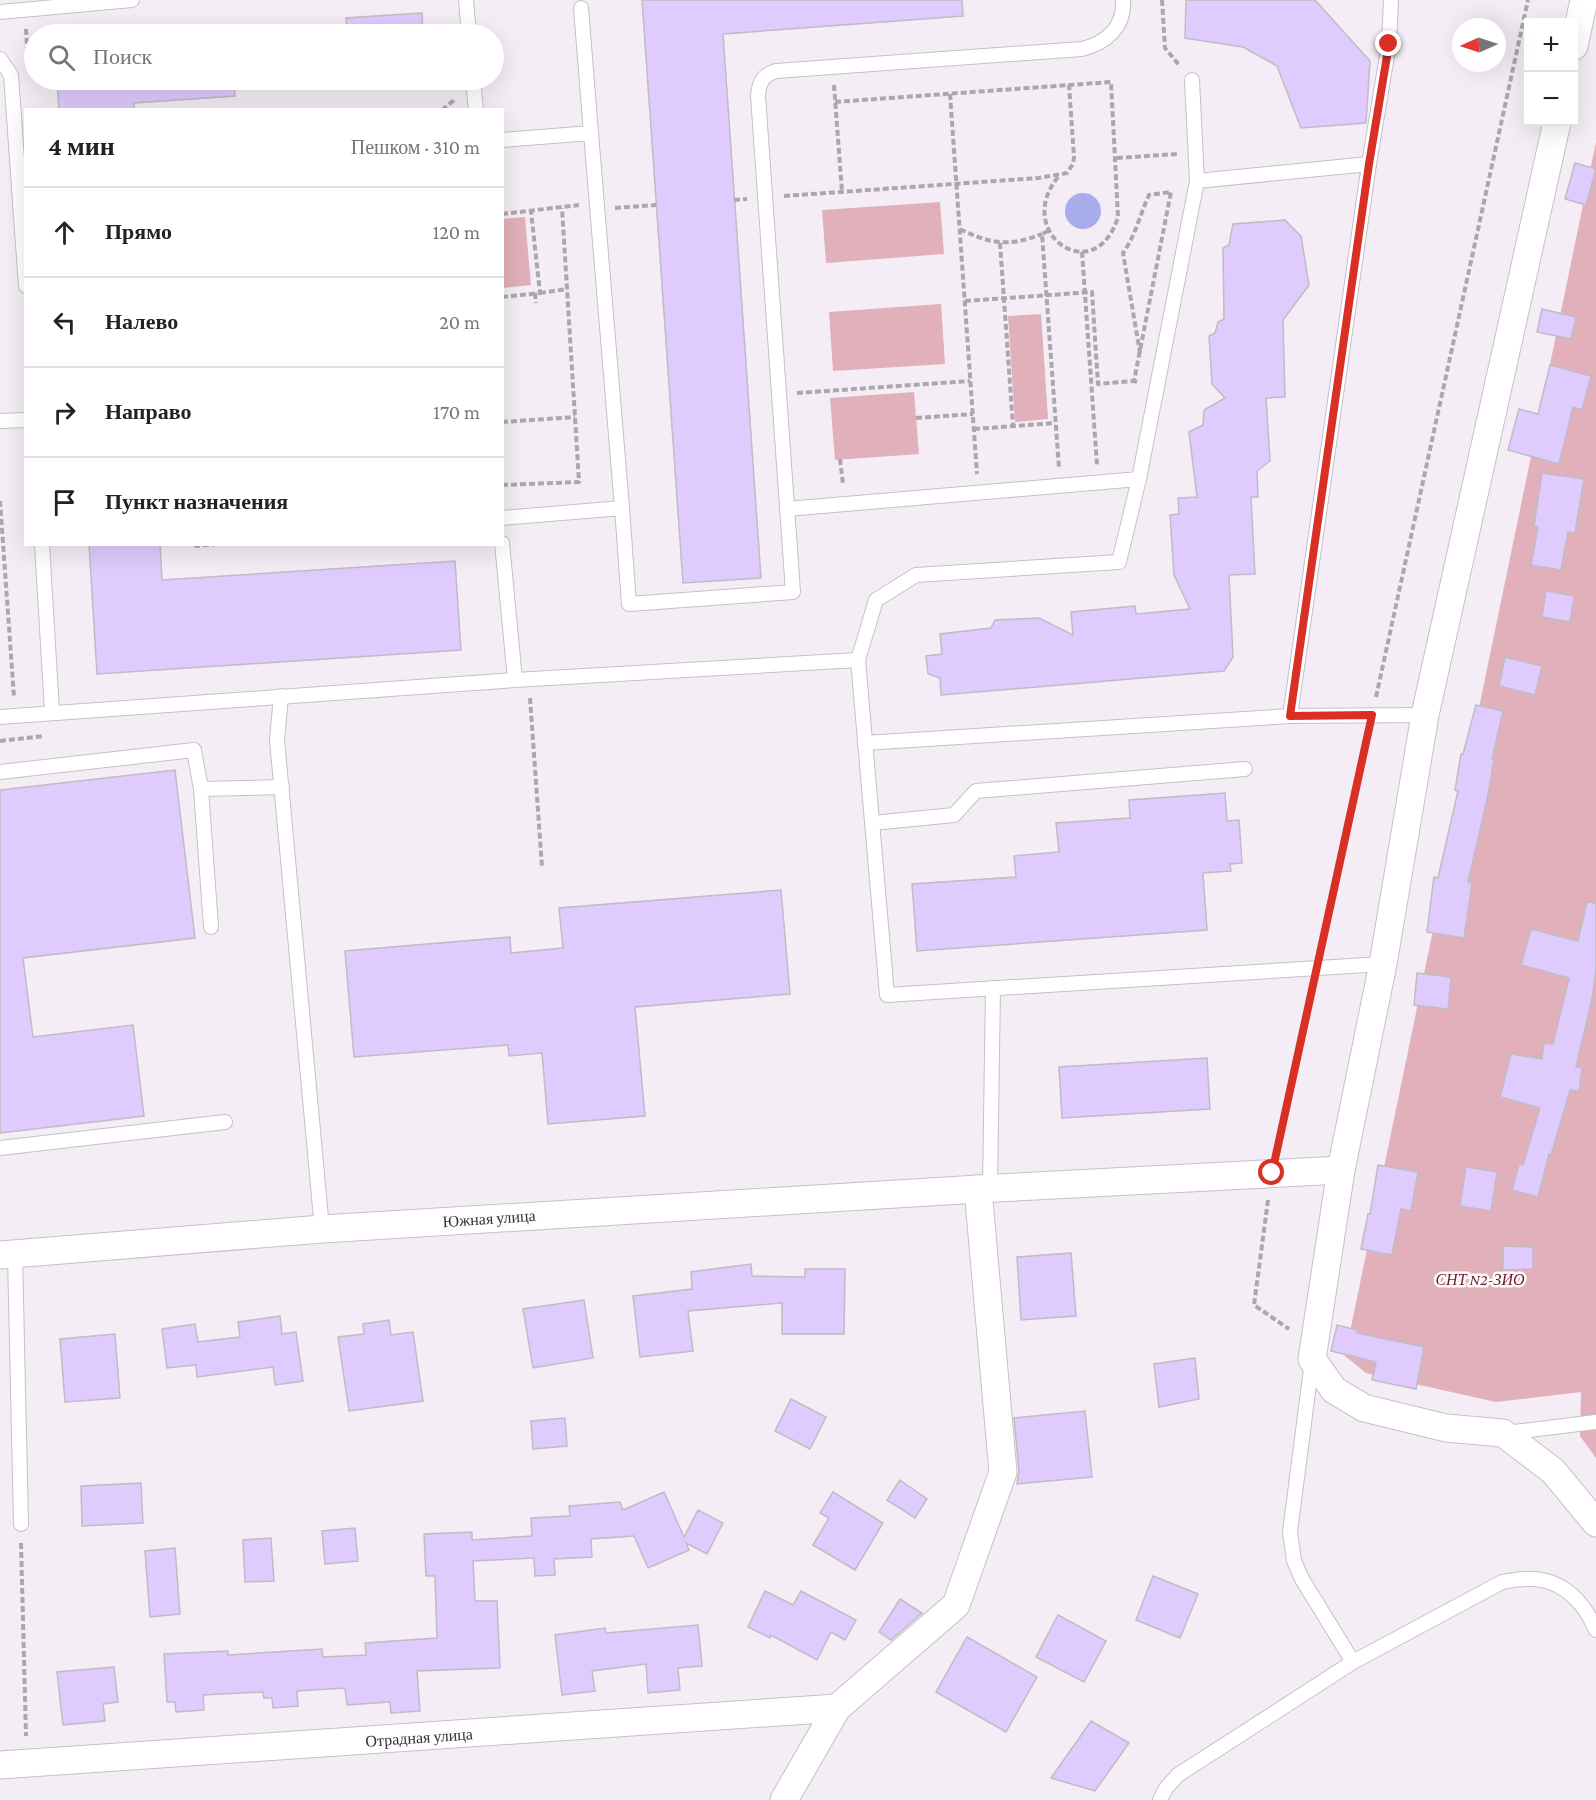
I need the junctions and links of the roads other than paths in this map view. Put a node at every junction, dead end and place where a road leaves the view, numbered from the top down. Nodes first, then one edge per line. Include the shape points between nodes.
1 (132, 0) edge
2 (466, 0) edge
3 (1123, 0) edge
4 (1391, 0) edge
5 (1584, 0) edge
6 (581, 8) dead end
7 (0, 12) edge
8 (468, 24) edge
9 (1578, 28) edge
10 (0, 59) edge
11 (1192, 80) road end
12 (474, 90) edge
13 (476, 108) edge
14 (1556, 126) edge
15 (591, 133) junction
16 (504, 140) edge
17 (1369, 164) junction
18 (1197, 181) junction
19 (24, 258) edge
20 (24, 420) edge
21 (0, 421) edge
22 (1139, 478) junction
23 (622, 508) junction
24 (786, 509) junction
25 (504, 518) edge
26 (42, 546) edge
27 (502, 546) edge
28 (858, 660) junction
29 (522, 680) junction
30 (281, 696) junction
31 (52, 712) junction
32 (1425, 715) junction
33 (1290, 716) junction
34 (0, 717) edge
35 (865, 742) junction
36 (1245, 769) dead end
37 (0, 772) edge
38 (282, 787) junction
39 (201, 789) junction
40 (872, 823) junction
41 (211, 927) dead end
42 (1383, 964) junction
43 (993, 988) junction
44 (225, 1122) dead end
45 (0, 1148) edge
46 (1341, 1170) junction
47 (984, 1188) junction
48 (322, 1229) junction
49 (8, 1255) edge
50 (1312, 1359) junction
51 (1596, 1422) edge
52 (1503, 1433) junction
53 (1593, 1515) edge
54 (21, 1524) road end
55 (1596, 1630) edge
56 (1353, 1662) junction
57 (837, 1708) junction
58 (13, 1764) edge
59 (784, 1800) edge
60 (1160, 1800) edge

1 - 7 lane
2 - 8 lane
3 - 24 lane via 1124,12 1118,26 1102,42 1082,49 776,71 759,85
4 - 17 lane via 1389,44
5 - 9 street
6 - 15 lane
10 - 19 lane via 11,75
11 - 18 lane
12 - 13 lane
14 - 32 street
15 - 16 lane
15 - 23 lane
17 - 18 lane
17 - 33 lane
18 - 22 lane
20 - 21 lane
22 - 24 lane
22 - 28 lane via 1119,562 916,575 876,600
23 - 24 lane via 629,604 793,591
23 - 25 lane
26 - 31 lane
27 - 29 lane
28 - 29 lane
28 - 35 lane
29 - 30 lane
30 - 31 lane
30 - 38 lane via 277,740
31 - 34 lane
32 - 33 lane
32 - 42 street
33 - 35 lane
35 - 40 lane
36 - 40 lane via 976,791 954,814
37 - 39 lane via 194,750
38 - 39 lane
38 - 48 lane
39 - 41 lane
40 - 43 lane via 887,995
42 - 43 lane
42 - 46 street
43 - 47 lane
44 - 45 lane
46 - 47 street, Южная улица
46 - 50 street
47 - 48 street, Южная улица
47 - 57 street via 1003,1472 956,1605
48 - 49 street, Южная улица
49 - 54 lane
50 - 52 street via 1334,1390 1364,1408 1446,1428
50 - 56 lane via 1290,1532 1294,1561 1302,1579
51 - 52 lane
52 - 53 street via 1552,1471
55 - 56 lane via 1582,1606 1565,1590 1546,1579 1524,1578 1502,1582
56 - 60 lane via 1178,1775
57 - 58 street, Отрадная улица
57 - 59 street

